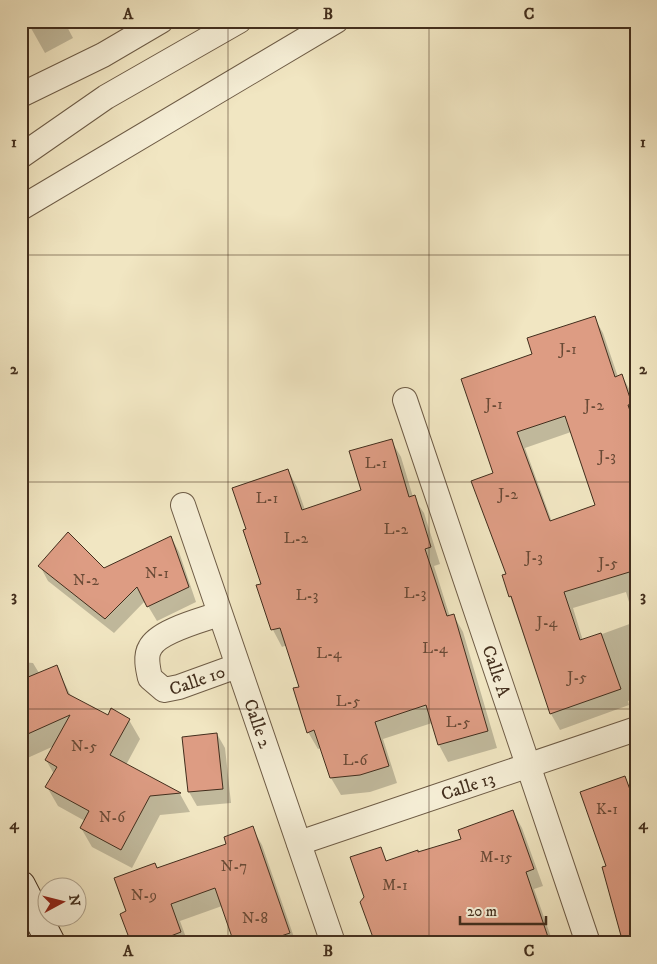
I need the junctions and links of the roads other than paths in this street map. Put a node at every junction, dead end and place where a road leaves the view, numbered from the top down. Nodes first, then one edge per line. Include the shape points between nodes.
1 (161, 21) edge
2 (239, 21) edge
3 (336, 21) edge
4 (21, 96) edge
5 (21, 156) edge
6 (21, 208) edge
7 (405, 400) dead end
8 (183, 505) dead end
9 (219, 614) junction
10 (237, 666) junction
11 (636, 729) edge
12 (528, 765) junction
13 (299, 842) junction
14 (21, 885) edge
15 (51, 943) edge
16 (333, 943) edge
17 (588, 943) edge

1 - 4 street
2 - 5 street via 106,97
3 - 6 street
7 - 12 street, Calle A
8 - 9 street, Calle 2
9 - 10 street, Calle 2
9 - 10 street, Calle 10 via 164,634 150,647 150,678 164,690
10 - 13 street, Calle 2
11 - 12 street, Calle 13
12 - 13 street, Calle 13
12 - 17 street, Calle A
13 - 16 street, Calle 2
14 - 15 street

